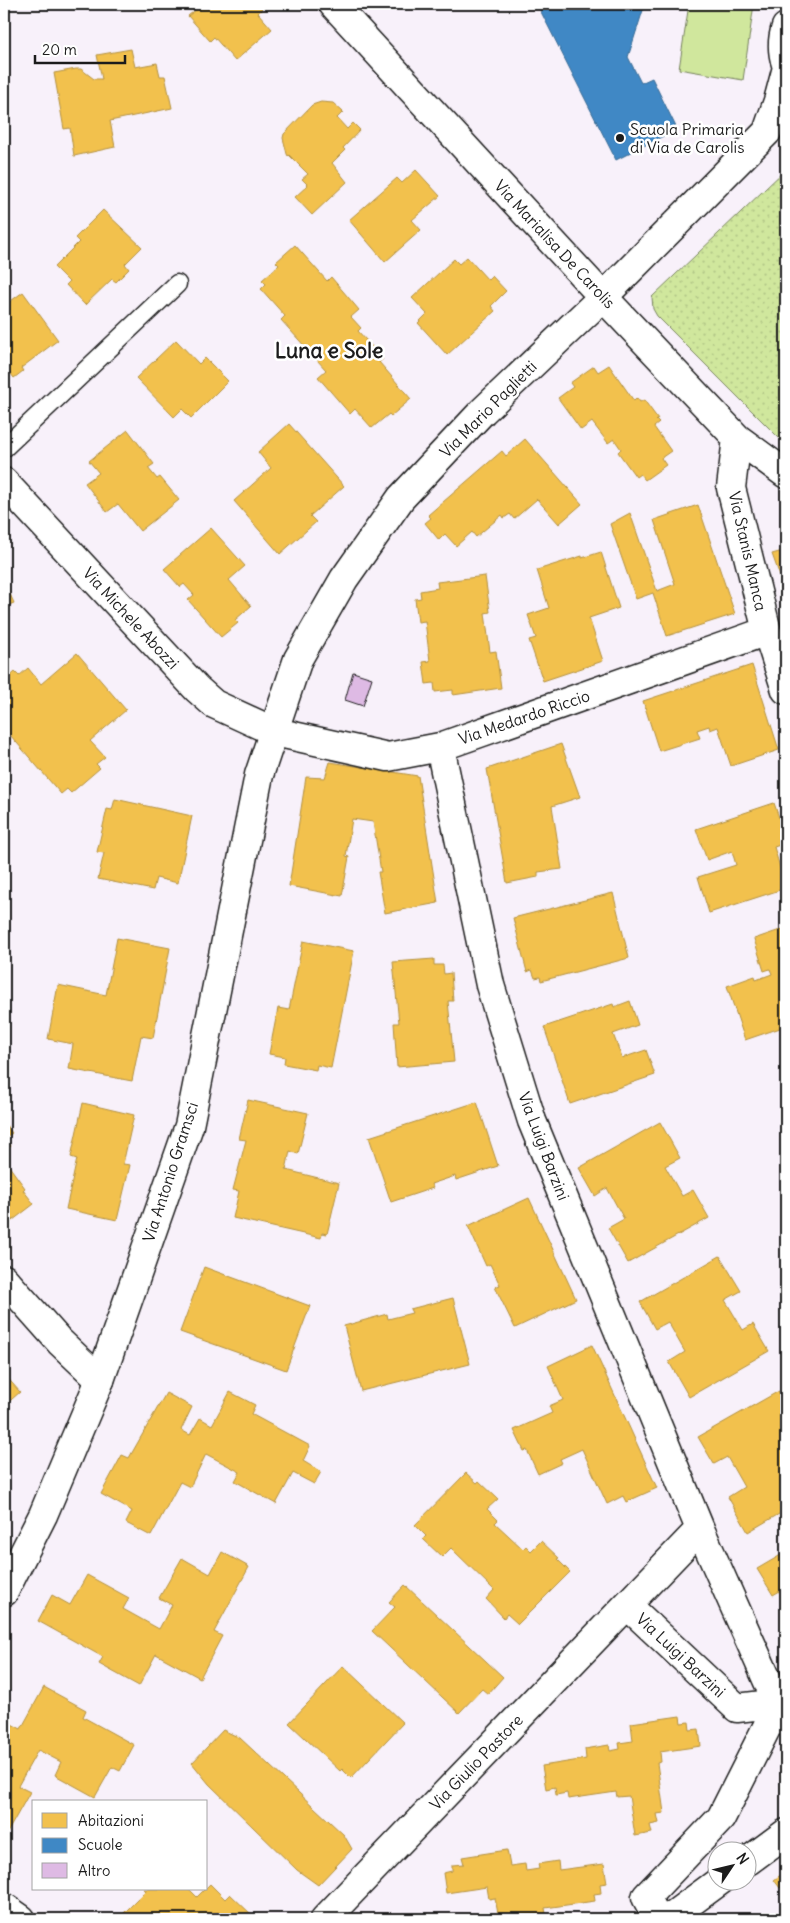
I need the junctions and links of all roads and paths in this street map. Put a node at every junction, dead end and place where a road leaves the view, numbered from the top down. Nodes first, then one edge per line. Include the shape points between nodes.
1 (333, 4) edge
2 (786, 27) edge
3 (786, 64) edge
4 (786, 71) edge
5 (776, 128) edge
6 (177, 284) dead end
7 (603, 297) junction
8 (737, 438) junction
9 (4, 448) edge
10 (786, 474) edge
11 (8, 493) edge
12 (767, 631) junction
13 (786, 690) edge
14 (275, 732) junction
15 (440, 747) junction
16 (4, 1279) edge
17 (100, 1380) junction
18 (700, 1529) junction
19 (4, 1592) edge
20 (627, 1605) junction
21 (784, 1708) edge
22 (786, 1833) edge
23 (758, 1854) edge
24 (708, 1890) edge
25 (4, 1907) edge
26 (21, 1919) edge
27 (325, 1919) edge
28 (658, 1919) edge
29 (668, 1919) edge

1 - 7 street, Via Marialisa De Carolis
2 - 3 street
4 - 5 street via 778,101
5 - 7 street, Via Mario Paglietti
6 - 9 lane
7 - 8 street, Via Marialisa De Carolis
7 - 14 street, Via Mario Paglietti via 483,411 401,498 344,580 298,660
8 - 10 street, Via Marialisa De Carolis
8 - 12 street, Via Stanis Manca via 731,488
11 - 14 street, Via Michele Abozzi via 197,690 214,704
12 - 13 street, Via Stanis Manca
12 - 15 street, Via Medardo Riccio
14 - 15 street, Via Medardo Riccio via 388,757
14 - 17 street, Via Antonio Gramsci via 259,775 188,1126
15 - 18 street, Via Luigi Barzini via 490,984 532,1121
16 - 17 street via 60,1342
17 - 19 street, Via Antonio Gramsci via 43,1515
18 - 20 street, Via Luigi Barzini
18 - 21 street, Via Luigi Barzini
20 - 21 street, Via Luigi Barzini via 737,1708
20 - 27 street, Via Giulio Pastore
21 - 28 street via 721,1818 646,1898
22 - 23 street
24 - 29 street
25 - 26 street

